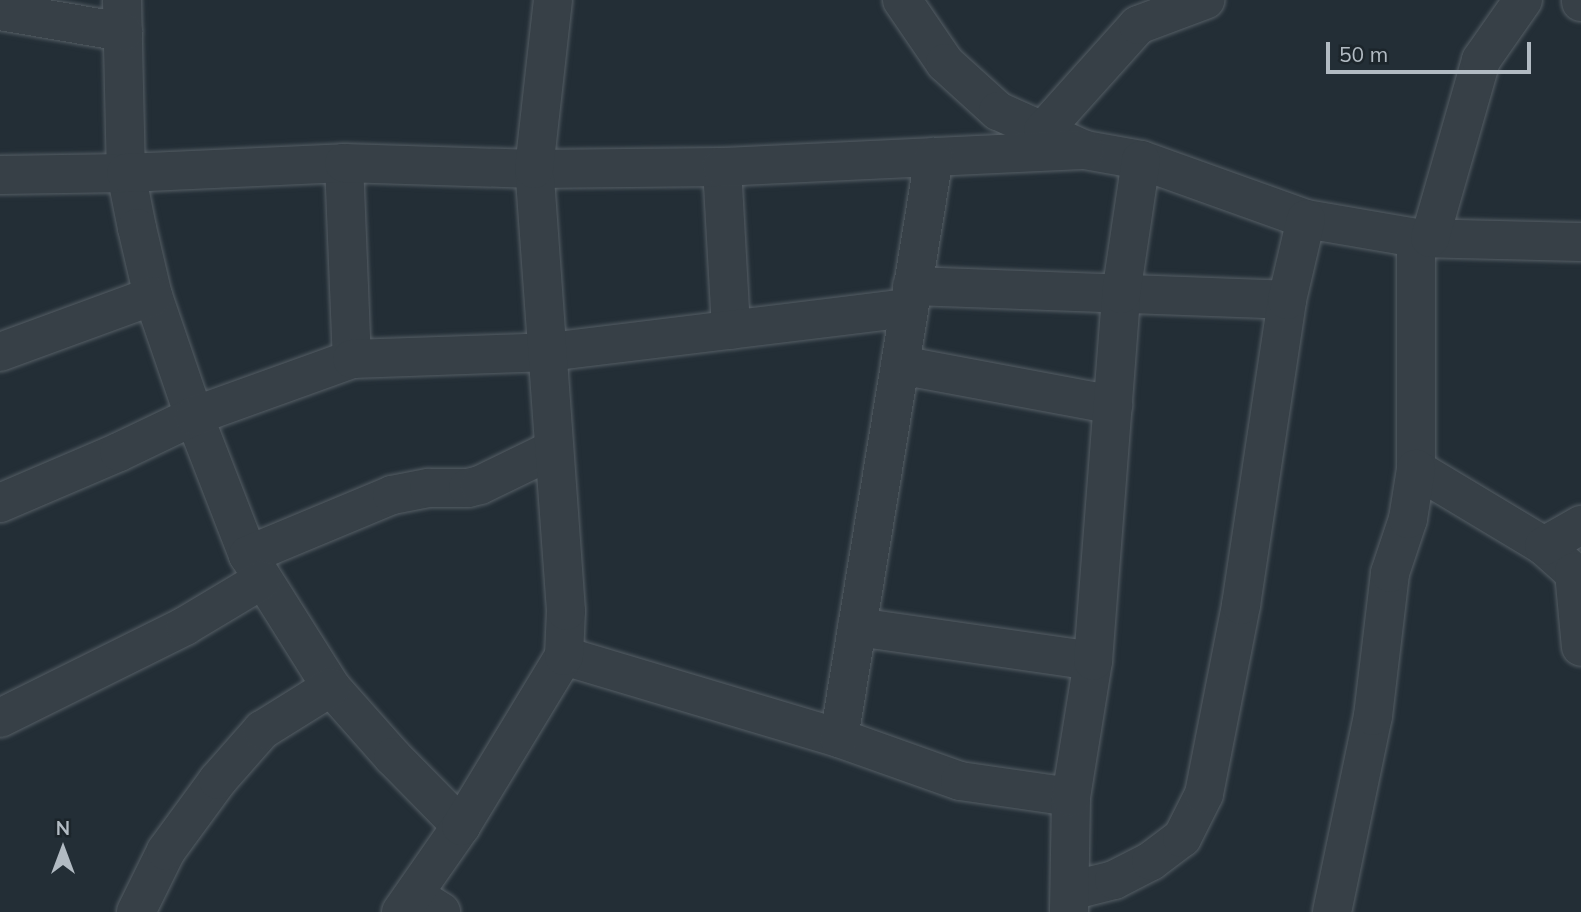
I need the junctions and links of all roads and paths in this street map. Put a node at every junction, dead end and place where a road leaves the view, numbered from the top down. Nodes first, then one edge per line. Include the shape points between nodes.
1 (554, 0) edge
2 (902, 0) edge
3 (1205, 0) edge
4 (1523, 0) edge
5 (0, 11) edge
6 (122, 16) edge
7 (1044, 131) junction
8 (1085, 150) junction
9 (934, 157) junction
10 (1141, 160) junction
11 (344, 163) junction
12 (722, 167) junction
13 (534, 169) junction
14 (126, 173) junction
15 (0, 175) edge
16 (1306, 219) junction
17 (1423, 238) junction
18 (1581, 242) edge
19 (1121, 294) junction
20 (153, 296) junction
21 (910, 297) junction
22 (1287, 300) junction
23 (731, 330) junction
24 (0, 352) edge
25 (549, 352) junction
26 (352, 359) junction
27 (900, 365) junction
28 (1113, 405) junction
29 (194, 415) junction
30 (554, 449) junction
31 (1416, 469) junction
32 (0, 503) edge
33 (1581, 524) edge
34 (1544, 546) junction
35 (255, 567) junction
36 (1577, 575) edge
37 (857, 628) junction
38 (1581, 646) edge
39 (564, 656) junction
40 (1093, 660) junction
41 (331, 687) junction
42 (0, 718) edge
43 (839, 738) junction
44 (1071, 797) junction
45 (461, 826) junction
46 (1069, 901) edge
47 (419, 906) edge
48 (136, 912) edge
49 (1332, 912) edge

1 - 13 street
2 - 7 street via 945,63 998,111
3 - 7 street via 1139,25
4 - 17 street via 1481,60
5 - 6 street
6 - 14 street
7 - 8 street
8 - 9 street
8 - 10 street
9 - 12 street
9 - 21 street
10 - 16 street
10 - 19 street
11 - 13 street
11 - 14 street
11 - 26 street
12 - 13 street
12 - 23 street
13 - 25 street
14 - 15 street
14 - 20 street
16 - 17 street
16 - 22 street
17 - 18 street
17 - 31 street via 1414,386
19 - 21 street
19 - 22 street
19 - 28 street
20 - 24 street
20 - 29 street
21 - 23 street
21 - 27 street
22 - 46 street via 1241,605 1204,794 1182,838 1151,861
23 - 25 street
25 - 26 street
25 - 30 street
26 - 29 street
27 - 28 street
27 - 37 street
28 - 40 street
29 - 32 street
29 - 35 street
30 - 35 street via 480,485 392,495
30 - 39 street
31 - 34 street
31 - 49 street via 1408,519 1390,573 1373,716
33 - 34 street
34 - 36 street
35 - 41 street
35 - 42 street via 185,626
36 - 38 street
37 - 40 street
37 - 43 street
39 - 43 street
39 - 45 street
40 - 44 street
41 - 45 street
41 - 48 street via 262,730 218,780 166,851
43 - 44 street via 960,781
44 - 46 street
45 - 47 street

